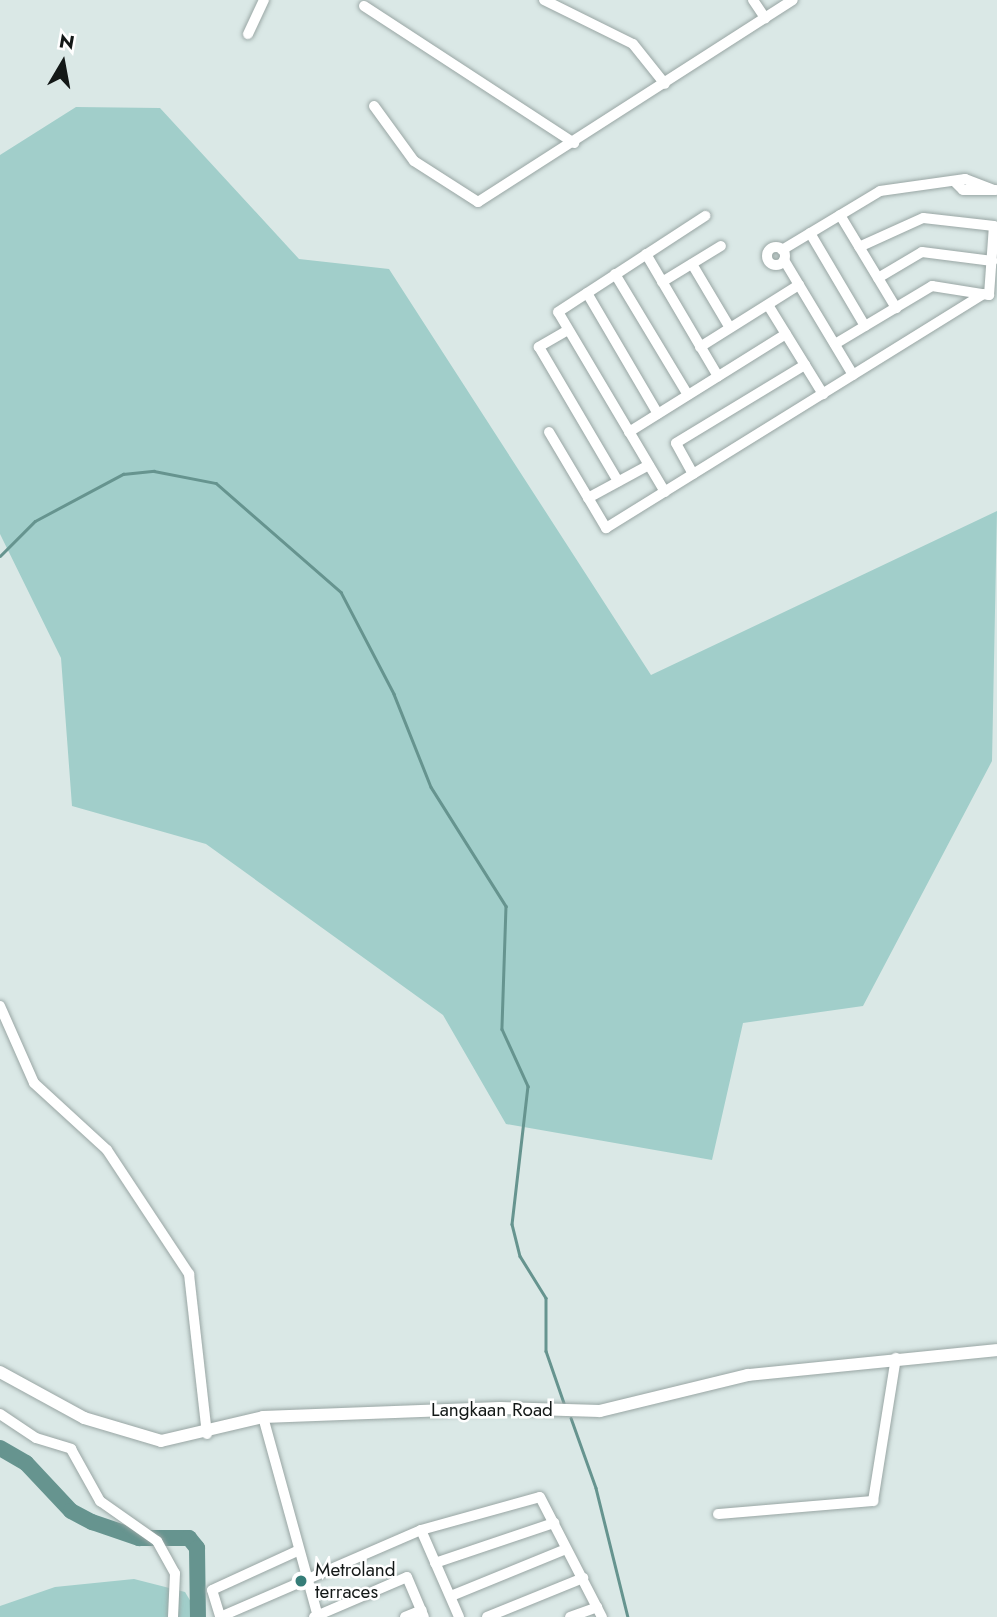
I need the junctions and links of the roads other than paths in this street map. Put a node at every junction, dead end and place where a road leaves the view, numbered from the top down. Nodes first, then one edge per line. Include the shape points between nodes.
1 (264, 0) edge
2 (544, 0) edge
3 (753, 0) edge
4 (793, 0) edge
5 (364, 6) dead end
6 (765, 19) junction
7 (248, 34) dead end
8 (665, 84) junction
9 (374, 106) dead end
10 (574, 143) junction
11 (995, 190) edge
12 (840, 215) junction
13 (705, 216) dead end
14 (810, 233) junction
15 (721, 246) dead end
16 (859, 247) junction
17 (646, 254) junction
18 (992, 261) junction
19 (692, 264) junction
20 (615, 274) junction
21 (878, 278) junction
22 (662, 282) junction
23 (799, 285) junction
24 (587, 293) junction
25 (983, 294) junction
26 (768, 305) junction
27 (896, 308) junction
28 (865, 326) junction
29 (730, 328) junction
30 (568, 330) junction
31 (786, 334) junction
32 (835, 344) junction
33 (700, 347) junction
34 (805, 365) junction
35 (853, 375) junction
36 (718, 376) junction
37 (822, 394) junction
38 (688, 395) junction
39 (658, 414) junction
40 (549, 432) dead end
41 (629, 432) junction
42 (649, 464) junction
43 (693, 474) junction
44 (618, 481) junction
45 (665, 492) junction
46 (589, 498) junction
47 (0, 1006) edge
48 (997, 1350) edge
49 (896, 1358) junction
50 (0, 1373) edge
51 (0, 1414) edge
52 (263, 1417) junction
53 (207, 1435) junction
54 (718, 1514) dead end
55 (554, 1523) junction
56 (421, 1530) junction
57 (566, 1549) junction
58 (297, 1551) junction
59 (435, 1563) junction
60 (307, 1578) junction
61 (583, 1578) junction
62 (451, 1597) junction
63 (597, 1607) junction
64 (423, 1614) edge
65 (173, 1617) edge
66 (220, 1617) edge
67 (316, 1617) edge
68 (405, 1617) edge
69 (459, 1617) edge
70 (487, 1617) edge
71 (570, 1617) edge
72 (602, 1617) edge

1 - 7 street
2 - 8 street via 633,44
3 - 6 street
4 - 6 street
5 - 10 street
6 - 8 street
8 - 10 street
9 - 10 street via 414,162 478,202
11 - 12 street via 985,182 924,180 880,191
12 - 14 street
12 - 16 street
13 - 17 street
14 - 23 street via 783,255
14 - 28 street
15 - 19 street
16 - 18 street via 903,222 947,218 994,226
16 - 21 street
17 - 20 street
17 - 22 street
18 - 21 street via 922,253
18 - 25 street via 989,295
19 - 22 street
19 - 29 street
20 - 24 street
20 - 38 street
21 - 27 street
22 - 33 street
23 - 26 street
23 - 32 street
24 - 30 street via 558,312
24 - 39 street
25 - 27 street via 932,286
25 - 35 street
26 - 29 street
26 - 31 street
27 - 28 street
28 - 32 street
29 - 33 street
30 - 41 street
30 - 44 street via 539,347
31 - 34 street
31 - 36 street
32 - 35 street
33 - 36 street
34 - 37 street
34 - 43 street via 676,443
35 - 37 street
36 - 38 street
37 - 43 street
38 - 39 street
39 - 41 street
40 - 46 street
41 - 42 street
42 - 44 street
42 - 45 street
43 - 45 street
44 - 46 street
45 - 46 street via 606,528
47 - 53 street via 34,1083 107,1150 190,1274
48 - 49 street, Langkaan Road
49 - 52 street, Langkaan Road via 748,1375 600,1410 499,1408
49 - 54 street via 873,1501
50 - 53 street, Langkaan Road via 128,1433 161,1441
51 - 65 street via 36,1438 71,1449 100,1501 138,1523 157,1541 175,1573
52 - 53 street, Langkaan Road
52 - 58 street
55 - 56 street via 540,1497
55 - 57 street
55 - 59 street
56 - 59 street
56 - 60 street
57 - 61 street
57 - 62 street
58 - 60 street
58 - 66 street via 212,1590
59 - 62 street
60 - 66 street
60 - 67 street
61 - 63 street
61 - 70 street
62 - 69 street
63 - 71 street
63 - 72 street
64 - 67 street via 407,1577
64 - 68 street

